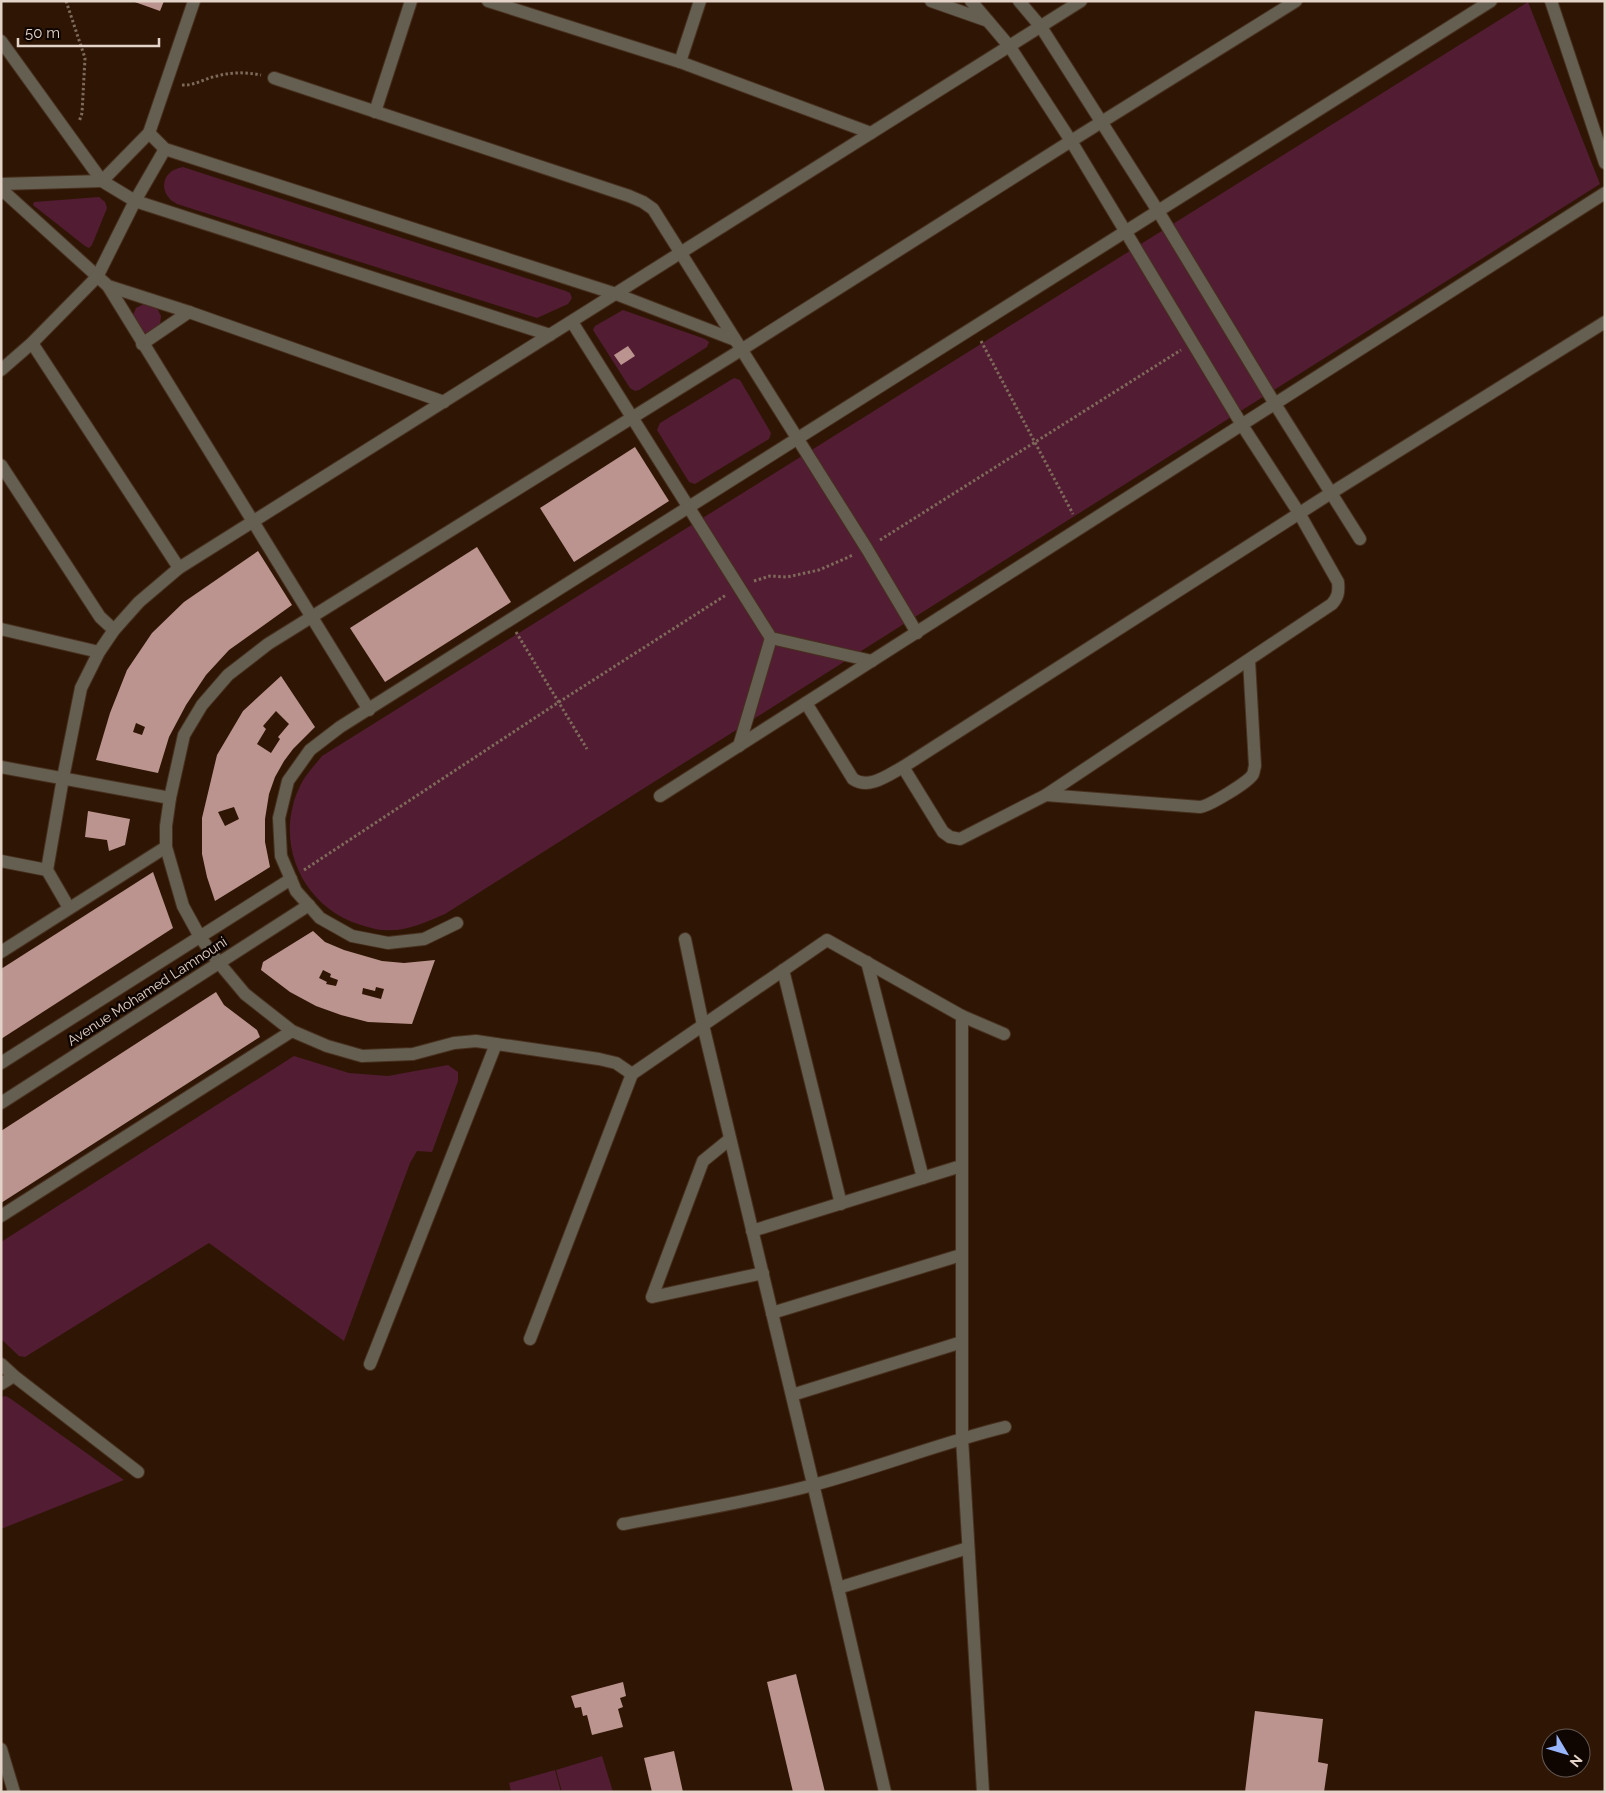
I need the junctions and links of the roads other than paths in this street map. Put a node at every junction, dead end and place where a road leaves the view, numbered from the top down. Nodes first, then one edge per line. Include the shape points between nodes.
1 (194, 1) edge
2 (411, 1) edge
3 (488, 1) edge
4 (700, 1) edge
5 (931, 1) edge
6 (971, 1) edge
7 (1019, 1) edge
8 (1081, 1) edge
9 (1296, 1) edge
10 (1490, 1) edge
11 (1551, 1) edge
12 (988, 21) junction
13 (1041, 27) junction
14 (1, 41) edge
15 (1010, 46) junction
16 (680, 62) junction
17 (274, 78) road end
18 (376, 112) junction
19 (1102, 123) junction
20 (149, 133) junction
21 (871, 133) junction
22 (1071, 141) junction
23 (165, 149) junction
24 (1605, 163) edge
25 (102, 181) junction
26 (1, 184) edge
27 (1, 189) edge
28 (1605, 193) edge
29 (135, 201) junction
30 (1158, 211) junction
31 (1126, 231) junction
32 (680, 254) junction
33 (98, 277) junction
34 (108, 286) junction
35 (616, 294) junction
36 (189, 312) junction
37 (572, 322) junction
38 (1605, 322) edge
39 (550, 335) junction
40 (32, 343) junction
41 (142, 344) junction
42 (738, 345) junction
43 (1, 370) edge
44 (444, 402) junction
45 (1275, 404) junction
46 (632, 418) junction
47 (1242, 425) junction
48 (796, 438) junction
49 (1, 465) edge
50 (1331, 493) junction
51 (688, 507) junction
52 (1299, 513) junction
53 (254, 522) junction
54 (1360, 539) dead end
55 (179, 568) junction
56 (311, 617) junction
57 (2, 629) edge
58 (114, 630) junction
59 (917, 633) junction
60 (770, 638) junction
61 (99, 652) junction
62 (1249, 660) junction
63 (872, 661) junction
64 (806, 703) junction
65 (369, 710) junction
66 (740, 746) junction
67 (1, 767) edge
68 (903, 767) junction
69 (63, 778) junction
70 (1046, 795) junction
71 (660, 796) dead end
72 (170, 798) junction
73 (166, 847) junction
74 (1, 861) edge
75 (47, 870) junction
76 (291, 879) junction
77 (309, 905) junction
78 (69, 908) junction
79 (457, 924) dead end
80 (200, 937) junction
81 (685, 939) dead end
82 (1, 952) edge
83 (867, 962) junction
84 (219, 963) junction
85 (783, 970) junction
86 (962, 1016) junction
87 (703, 1025) junction
88 (292, 1031) junction
89 (1004, 1034) dead end
90 (496, 1044) junction
91 (1, 1063) edge
92 (632, 1074) junction
93 (1, 1103) edge
94 (730, 1138) junction
95 (962, 1166) junction
96 (923, 1178) junction
97 (840, 1204) junction
98 (1, 1216) edge
99 (752, 1231) junction
100 (962, 1255) junction
101 (762, 1273) junction
102 (772, 1313) junction
103 (530, 1339) dead end
104 (962, 1342) junction
105 (1, 1364) edge
106 (370, 1364) dead end
107 (14, 1376) junction
108 (1, 1384) edge
109 (792, 1395) junction
110 (1005, 1427) dead end
111 (962, 1438) junction
112 (138, 1472) dead end
113 (814, 1485) junction
114 (623, 1524) dead end
115 (968, 1548) junction
116 (838, 1588) junction
117 (1, 1749) edge
118 (14, 1792) edge
119 (885, 1792) edge
120 (983, 1792) edge

1 - 20 street
2 - 18 street
3 - 16 street
4 - 16 street
5 - 12 street
6 - 12 street
7 - 13 street
8 - 13 street
9 - 19 street
10 - 30 street
11 - 24 street
12 - 15 street
13 - 15 street
13 - 19 street
14 - 25 street
15 - 21 street
15 - 22 street
16 - 21 street
17 - 18 street
18 - 32 street via 643,202 653,210
19 - 22 street
19 - 30 street
20 - 23 street
20 - 25 street
21 - 32 street
22 - 31 street
22 - 42 street
23 - 29 street
23 - 35 street
25 - 26 street
25 - 29 street
27 - 33 street
28 - 45 street
29 - 33 street
29 - 39 street
30 - 31 street
30 - 45 street
31 - 47 street
31 - 48 street
32 - 35 street
32 - 42 street
33 - 34 street
33 - 40 street
34 - 36 street
34 - 41 street
35 - 37 street
35 - 42 street
36 - 41 street
36 - 44 street
37 - 39 street
37 - 46 street
38 - 50 street
39 - 44 street
40 - 43 street
40 - 55 street
41 - 53 street
42 - 46 street
42 - 48 street
44 - 53 street
45 - 47 street
45 - 50 street
46 - 51 street
46 - 56 street
47 - 52 street
47 - 59 street
48 - 51 street
48 - 59 street
49 - 58 street via 100,617
50 - 52 street
50 - 54 street
51 - 60 street
51 - 65 street
52 - 62 street via 1338,582 1338,594 1332,604
52 - 68 street
53 - 55 street
53 - 56 street
55 - 58 street via 139,602
56 - 65 street
56 - 72 street via 228,675 202,705 184,735
57 - 61 street
58 - 61 street
59 - 63 street
60 - 63 street
60 - 66 street
61 - 69 street via 82,688
62 - 70 street
62 - 70 street via 1255,766 1253,775 1247,780 1200,807
63 - 64 street
64 - 66 street
64 - 68 street via 853,779 872,782
65 - 76 street via 310,750 288,781 278,818 281,856
66 - 71 street
67 - 69 street
68 - 70 street via 942,832 955,839
69 - 72 street
69 - 75 street
72 - 73 street
73 - 78 street
73 - 80 street via 183,906
74 - 75 street
75 - 78 street
76 - 77 street via 296,891
76 - 80 street, Avenue Mohamed Lamnouni
77 - 79 street via 320,918 352,936 388,943 424,939
77 - 84 street, Avenue Mohamed Lamnouni
78 - 82 street
80 - 84 street
80 - 91 street, Avenue Mohamed Lamnouni
81 - 87 street
83 - 85 street via 827,940
83 - 86 street
83 - 96 street
84 - 88 street via 245,994
84 - 93 street, Avenue Mohamed Lamnouni
85 - 87 street
85 - 97 street
86 - 89 street
86 - 95 street
87 - 92 street
87 - 94 street
88 - 90 street via 362,1056 413,1054 454,1042
88 - 98 street
90 - 92 street via 600,1059 616,1063
90 - 106 street
92 - 103 street
94 - 99 street
94 - 101 street via 703,1161 652,1297
95 - 96 street
95 - 100 street
96 - 97 street
97 - 99 street
99 - 101 street
100 - 102 street
100 - 104 street
101 - 102 street
102 - 109 street
104 - 109 street
104 - 111 street
105 - 107 street
107 - 108 street
107 - 112 street
109 - 113 street
110 - 111 street
111 - 113 street
111 - 115 street
113 - 114 street
113 - 116 street
115 - 116 street
115 - 120 street
116 - 119 street
117 - 118 street

